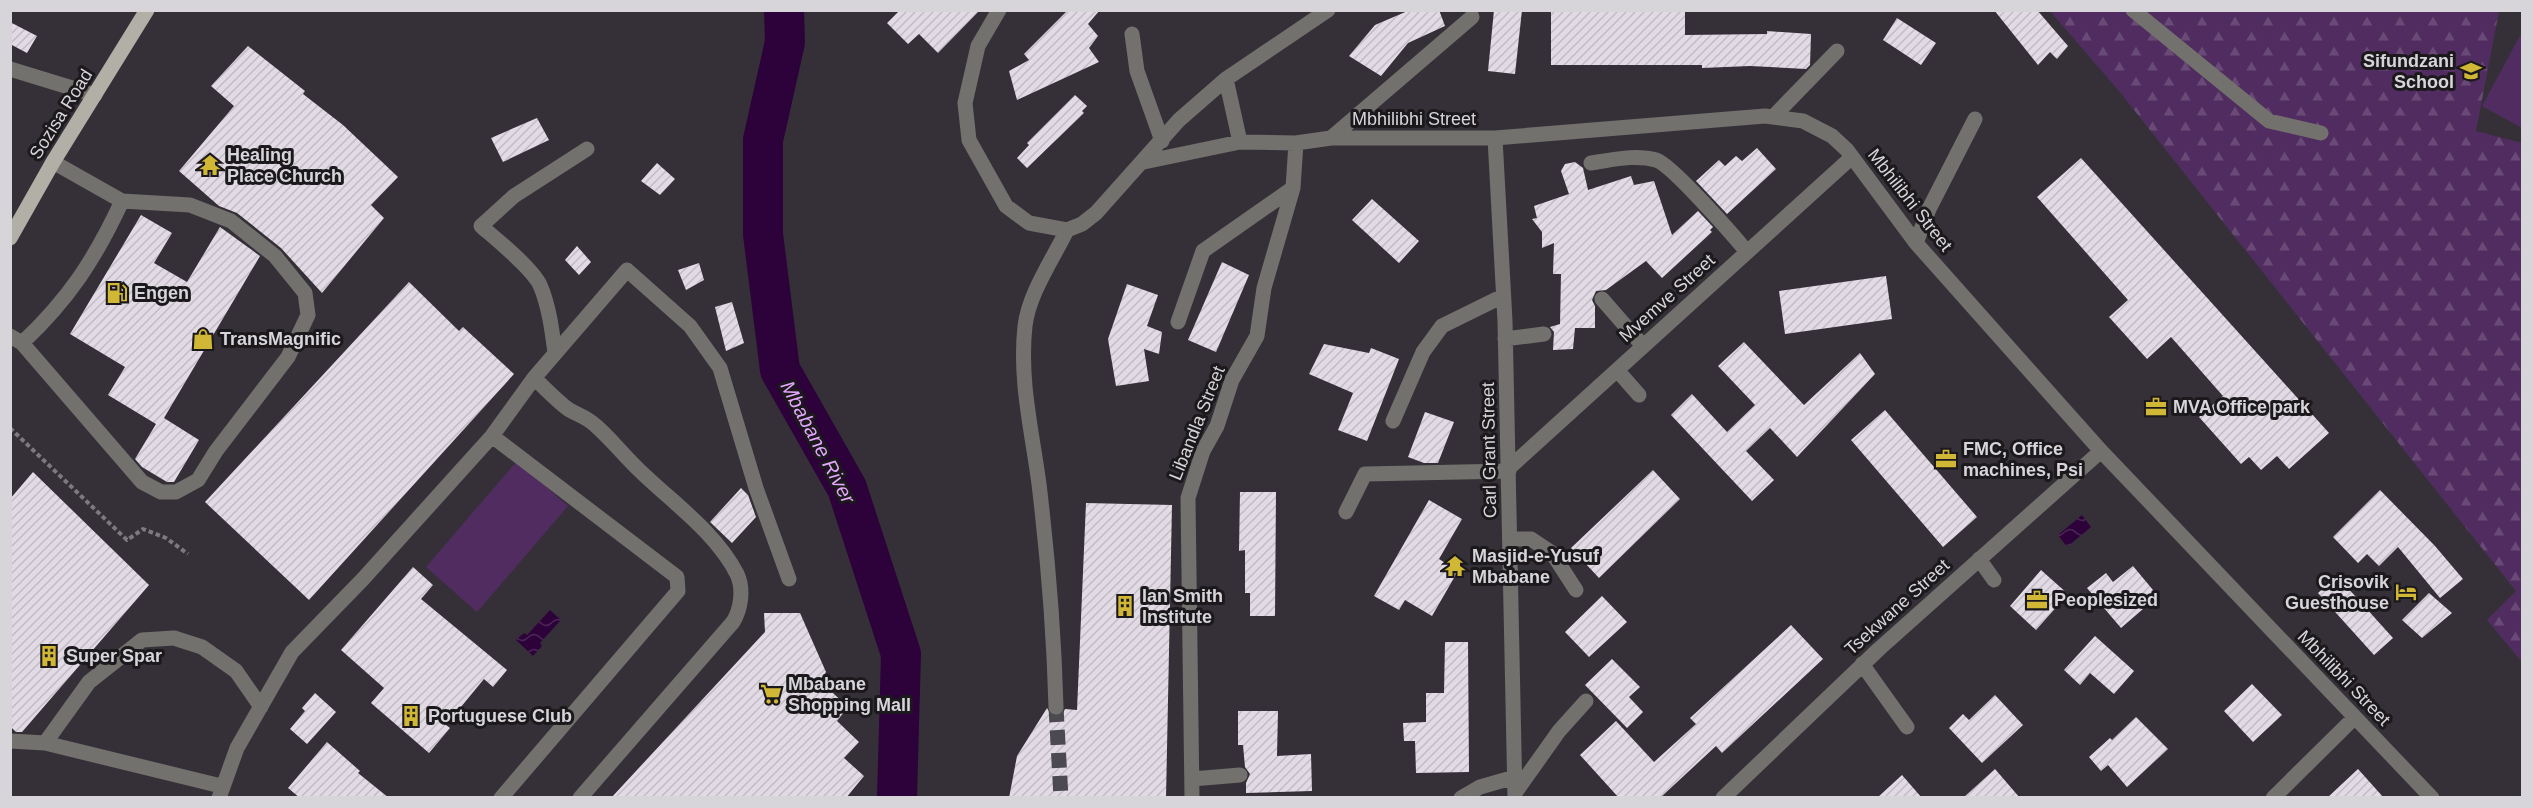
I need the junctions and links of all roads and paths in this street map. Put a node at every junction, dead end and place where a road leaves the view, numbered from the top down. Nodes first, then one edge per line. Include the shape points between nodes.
1 (147, 10) edge
2 (999, 10) edge
3 (1328, 10) edge
4 (2133, 10) edge
5 (1472, 18) dead end
6 (1132, 34) dead end
7 (1837, 51) dead end
8 (10, 69) edge
9 (1226, 79) junction
10 (95, 95) junction
11 (1773, 117) junction
12 (1975, 119) dead end
13 (2321, 133) dead end
14 (1331, 138) junction
15 (1495, 138) junction
16 (1162, 141) junction
17 (1240, 142) junction
18 (1296, 143) junction
19 (587, 148) dead end
20 (1852, 157) junction
21 (53, 162) junction
22 (1144, 162) junction
23 (1591, 163) dead end
24 (1293, 188) junction
25 (122, 201) junction
26 (1067, 230) junction
27 (10, 238) edge
28 (1916, 243) junction
29 (1747, 252) junction
30 (1503, 296) junction
31 (1602, 299) dead end
32 (1178, 322) dead end
33 (1544, 334) dead end
34 (16, 339) edge
35 (1505, 339) junction
36 (1644, 346) junction
37 (555, 353) junction
38 (1617, 370) junction
39 (534, 378) junction
40 (1639, 395) dead end
41 (1393, 421) dead end
42 (10, 428) edge
43 (492, 435) junction
44 (2101, 451) junction
45 (1509, 470) junction
46 (1346, 512) dead end
47 (1510, 539) junction
48 (188, 554) dead end
49 (1979, 559) junction
50 (789, 579) dead end
51 (1995, 580) dead end
52 (1575, 590) dead end
53 (1862, 664) junction
54 (1586, 701) dead end
55 (261, 707) junction
56 (1056, 707) tunnel mouth
57 (2354, 718) junction
58 (1907, 727) dead end
59 (10, 741) edge
60 (45, 743) junction
61 (1240, 775) dead end
62 (1515, 777) junction
63 (1192, 779) junction
64 (220, 792) edge
65 (1515, 795) edge
66 (501, 798) edge
67 (580, 798) edge
68 (1192, 798) edge
69 (1461, 798) edge
70 (1723, 798) edge
71 (2273, 798) edge
72 (2432, 798) edge

1 - 10 main road, Sozisa Road
2 - 26 street via 978,46 965,104 969,140 1006,206 1029,223
3 - 9 street
4 - 13 street via 2269,121
5 - 14 street
6 - 16 street via 1137,71
7 - 11 street
8 - 10 street
9 - 16 street via 1179,120
9 - 17 street
10 - 21 main road, Sozisa Road
11 - 15 street, Mbhilibhi Street
11 - 20 street, Mbhilibhi Street via 1803,121 1832,136
12 - 28 street
14 - 15 street, Mbhilibhi Street
14 - 18 street, Mbhilibhi Street
15 - 30 street, Carl Grant Street
16 - 22 street
17 - 18 street, Mbhilibhi Street
17 - 22 street, Mbhilibhi Street
18 - 24 street, Libandla Street
19 - 37 street via 514,196 481,226 539,283 551,322
20 - 28 street, Mbhilibhi Street
20 - 29 street, Mvemve Street
21 - 25 street
21 - 27 main road, Sozisa Road
22 - 26 street via 1096,213
23 - 29 street via 1640,157 1659,160
24 - 32 street via 1203,251
24 - 63 street, Libandla Street via 1264,288 1257,336 1233,380 1188,498
25 - 34 street via 105,238 55,312
25 - 34 street via 190,205 231,221 275,256 305,293 308,315 288,357 198,480 176,492 161,492 142,482
26 - 56 street via 1036,292 1025,324 1024,390 1039,484 1053,625
28 - 44 street, Mbhilibhi Street
29 - 36 street, Mvemve Street
30 - 35 street, Carl Grant Street
30 - 41 street via 1442,326 1423,352
31 - 36 street
33 - 35 street
35 - 45 street, Carl Grant Street
36 - 38 street, Mvemve Street
37 - 39 street
37 - 50 street via 627,270 690,326 720,368 756,488
38 - 40 street
38 - 45 street, Mvemve Street
39 - 43 street
39 - 67 street via 569,410 581,413 604,432 634,466 687,513 727,558 738,576 741,591 733,622
42 - 48 path via 127,540 143,529 166,538
43 - 55 street via 292,652
43 - 66 street via 677,577 678,591
44 - 49 street, Tsekwane Street
44 - 57 street, Mbhilibhi Street
45 - 46 street via 1365,474
45 - 47 street, Carl Grant Street
47 - 52 street via 1531,539 1552,553
47 - 62 street, Carl Grant Street
49 - 51 street
49 - 53 street, Tsekwane Street
53 - 58 street
53 - 70 street, Tsekwane Street
54 - 65 street via 1559,731
55 - 60 street via 236,671 202,647 174,638 142,640 89,682
55 - 64 street via 237,748
57 - 71 street
57 - 72 street, Mbhilibhi Street
59 - 60 street
60 - 64 street
61 - 63 street
62 - 65 street, Carl Grant Street
62 - 69 street via 1480,787
63 - 68 street, Libandla Street

